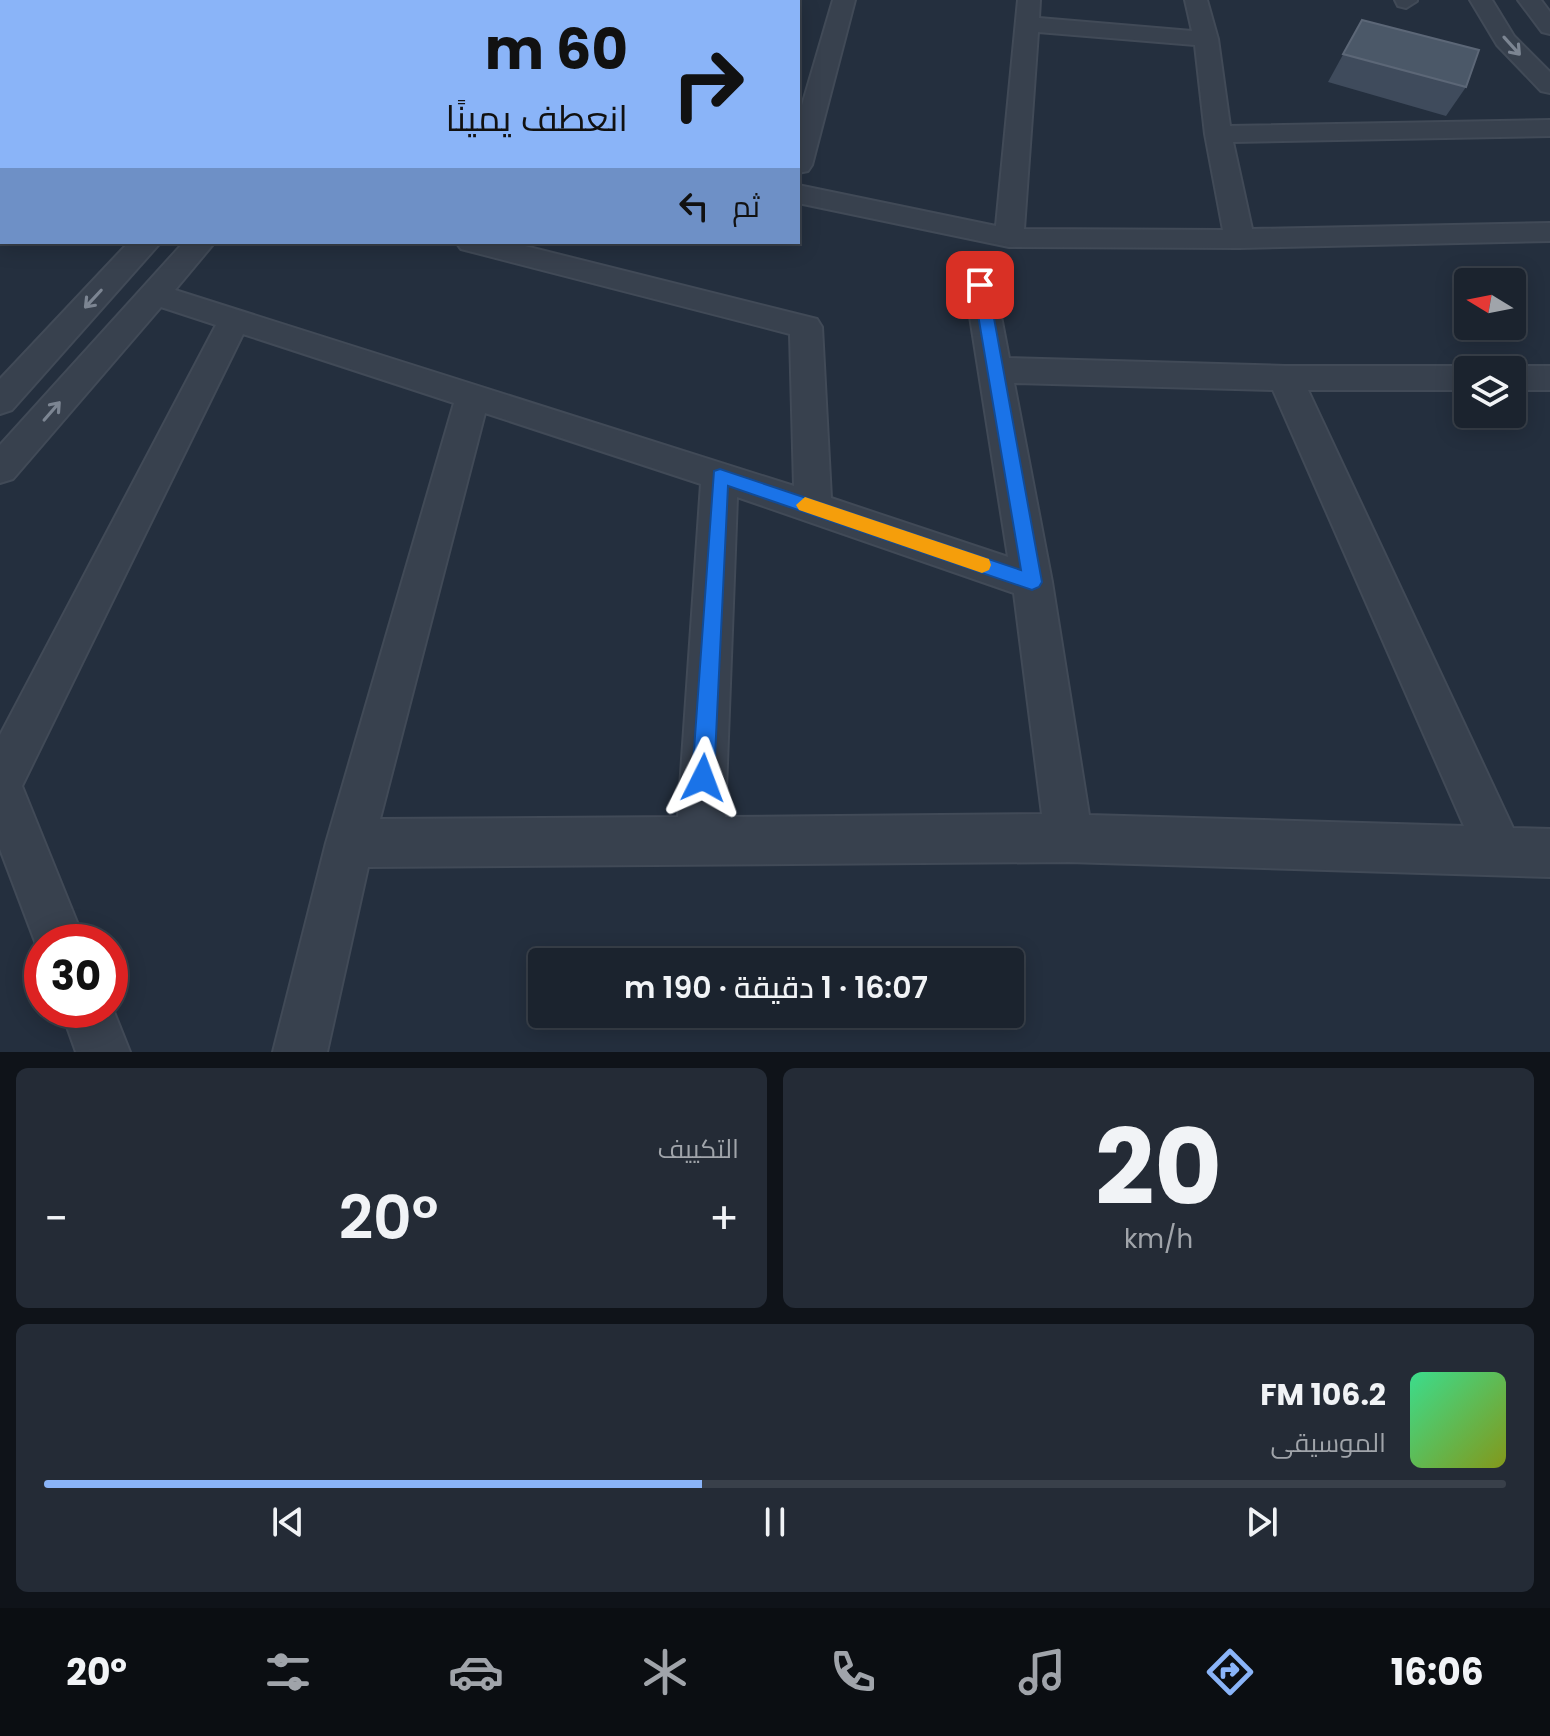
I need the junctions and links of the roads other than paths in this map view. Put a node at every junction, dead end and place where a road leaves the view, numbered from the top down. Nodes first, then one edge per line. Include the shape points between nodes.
1 (844, 0) edge
2 (1196, 0) edge
3 (1481, 0) edge
4 (1529, 0) edge
5 (1028, 12) edge
6 (1550, 27) edge
7 (1206, 39) junction
8 (1550, 86) edge
9 (1550, 128) edge
10 (1218, 134) junction
11 (800, 158) edge
12 (800, 194) edge
13 (1550, 232) edge
14 (1009, 238) junction
15 (1239, 239) junction
16 (144, 244) edge
17 (198, 244) edge
18 (479, 244) edge
19 (980, 285) dead end
20 (155, 294) junction
21 (234, 320) junction
22 (996, 370) junction
23 (1285, 378) junction
24 (1454, 378) edge
25 (1526, 378) edge
26 (1550, 378) edge
27 (473, 395) junction
28 (0, 401) edge
29 (0, 469) edge
30 (720, 476) junction
31 (813, 507) junction
32 (1032, 582) junction
33 (0, 782) edge
34 (0, 788) edge
35 (700, 838) junction
36 (1069, 838) junction
37 (350, 843) junction
38 (1499, 852) junction
39 (1550, 853) edge
40 (53, 924) edge
41 (94, 1028) edge
42 (103, 1052) edge
43 (300, 1052) edge

1 - 11 street
2 - 7 street
3 -> 8 street via 1505,40
4 - 6 street
5 - 7 street
5 - 14 street
7 - 10 street
9 - 10 street
10 - 15 street
12 - 14 street
13 - 15 street
14 - 15 street
16 -> 28 street
17 - 20 street
18 - 31 street via 806,327
19 - 22 street
20 - 21 street
29 -> 20 street
21 - 27 street
21 - 33 street
22 - 23 street
22 - 32 street
23 - 24 street
23 - 38 street
25 - 26 street
27 - 30 street
27 - 37 street
30 - 31 street
30 - 35 street
31 - 32 street
32 - 36 street
34 - 40 street
35 - 36 street
35 - 37 street
36 - 38 street
37 - 43 street
38 - 39 street
41 - 42 street

